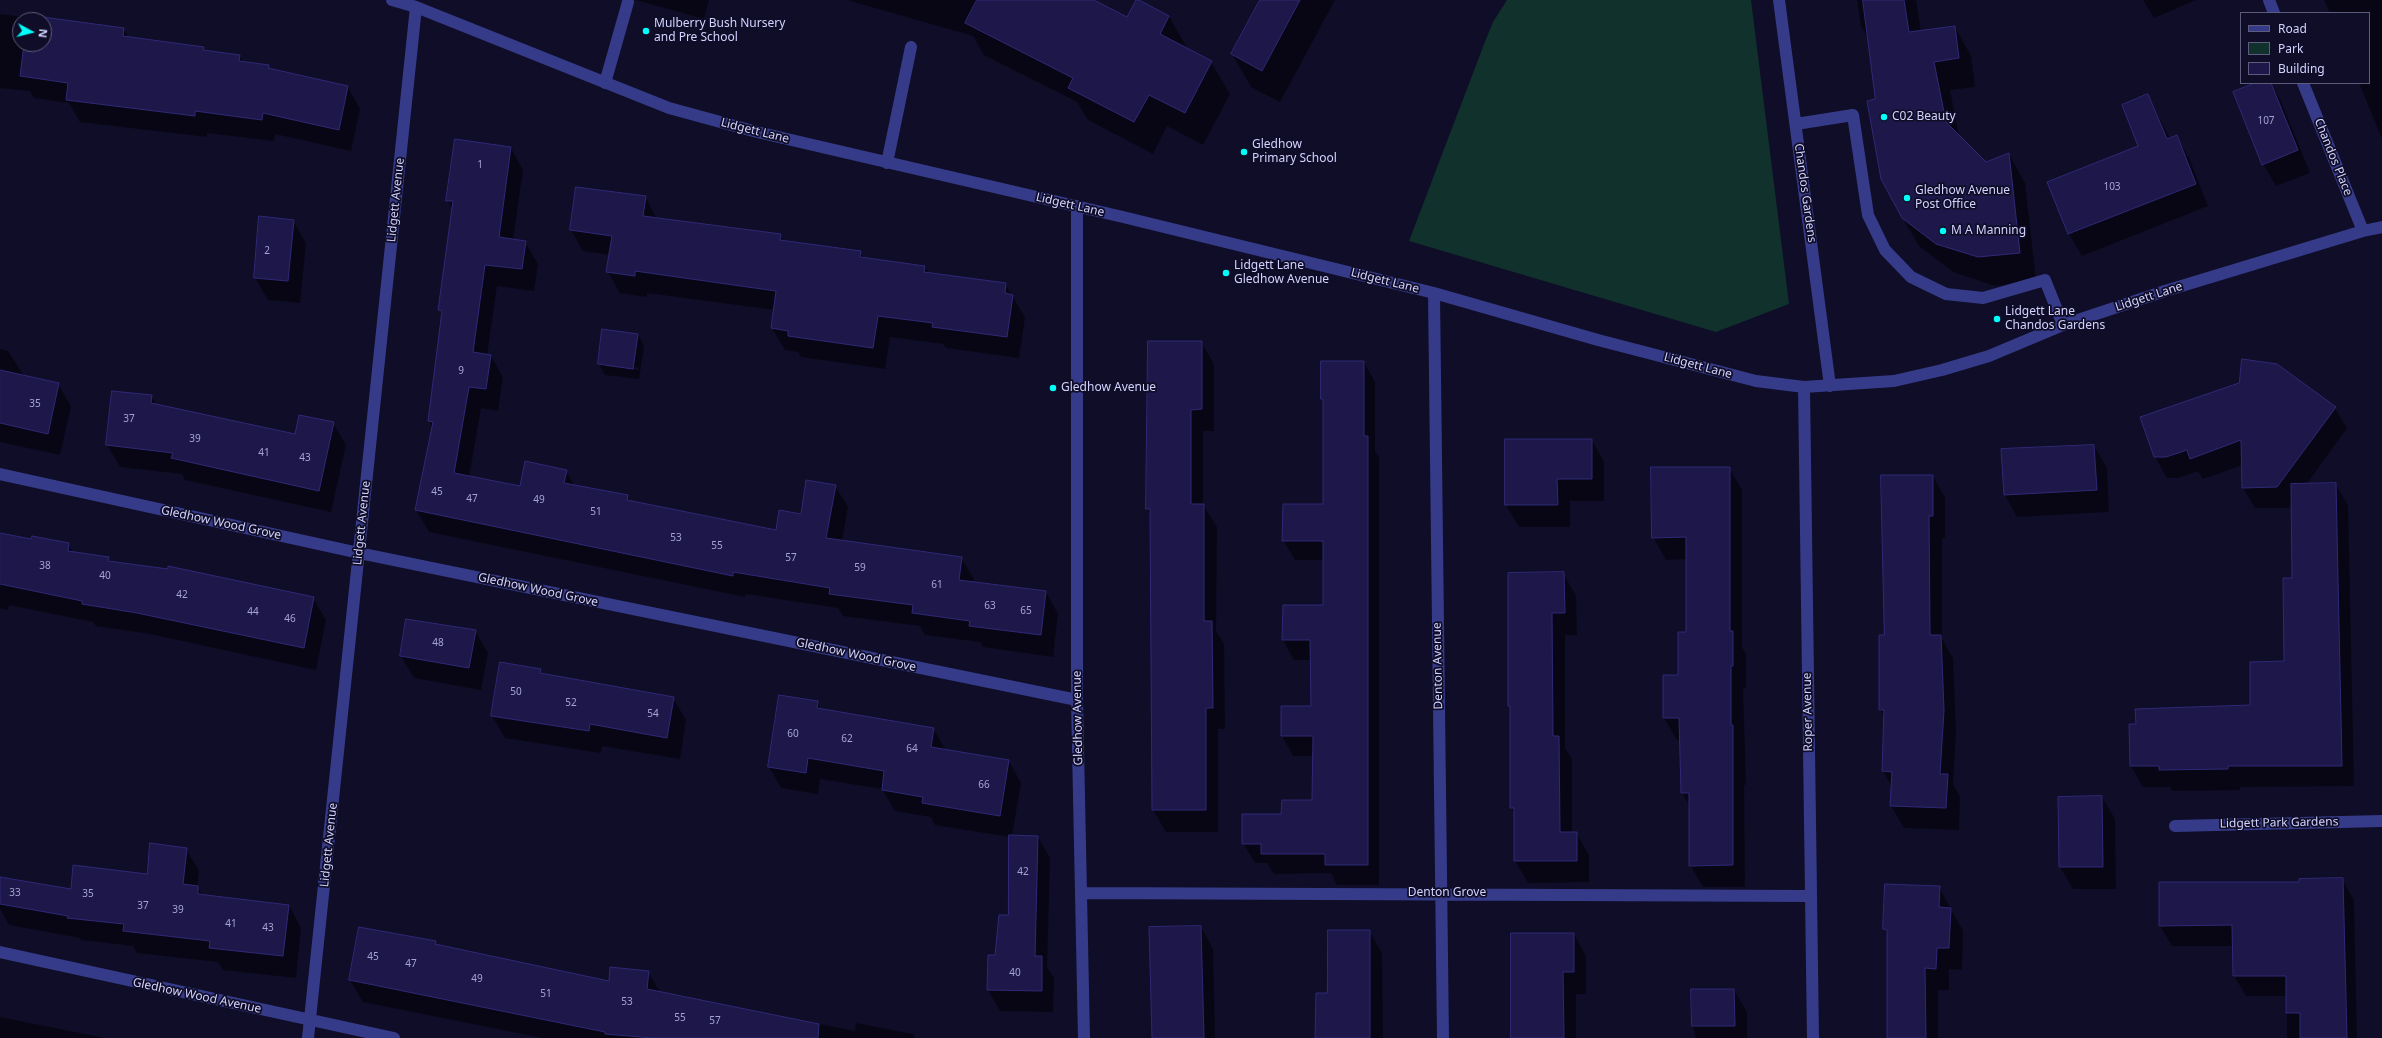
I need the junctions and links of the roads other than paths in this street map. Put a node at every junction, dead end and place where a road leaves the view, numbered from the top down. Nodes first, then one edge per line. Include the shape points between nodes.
1 (392, 0) edge
2 (1779, 0) edge
3 (2269, 0) edge
4 (628, 2) dead end
5 (416, 7) junction
6 (2274, 12) edge
7 (911, 47) dead end
8 (605, 83) junction
9 (2303, 84) edge
10 (1796, 124) junction
11 (887, 163) junction
12 (1077, 206) junction
13 (2382, 227) edge
14 (2363, 231) junction
15 (1434, 293) junction
16 (2063, 325) junction
17 (1830, 386) junction
18 (1804, 387) junction
19 (0, 474) edge
20 (359, 553) junction
21 (1077, 700) junction
22 (2382, 821) edge
23 (2175, 826) dead end
24 (1082, 893) junction
25 (1441, 893) junction
26 (1811, 896) junction
27 (0, 952) edge
28 (310, 1020) junction
29 (308, 1038) edge
30 (394, 1038) edge
31 (1084, 1038) edge
32 (1443, 1038) edge
33 (1813, 1038) edge

1 - 5 street, Lidgett Lane
2 - 10 street, Chandos Gardens
3 - 6 street
4 - 8 street
5 - 8 street, Lidgett Lane
5 - 20 street, Lidgett Avenue
7 - 11 street
8 - 11 street, Lidgett Lane via 669,108
9 - 14 street, Chandos Place
10 - 16 street via 1853,115 1868,215 1885,250 1911,277 1946,294 1983,298 2045,280
10 - 17 street, Chandos Gardens
11 - 12 street, Lidgett Lane
12 - 15 street, Lidgett Lane
12 - 21 street, Gledhow Avenue
13 - 14 street, Lidgett Lane
14 - 16 street, Lidgett Lane
15 - 18 street, Lidgett Lane via 1598,340 1756,381
15 - 25 street, Denton Avenue
16 - 17 street, Lidgett Lane via 1988,356 1942,370 1894,381
17 - 18 street, Lidgett Lane
18 - 26 street, Roper Avenue
19 - 20 street, Gledhow Wood Grove
20 - 21 street, Gledhow Wood Grove
20 - 28 street, Lidgett Avenue
21 - 24 street, Gledhow Avenue
22 - 23 street, Lidgett Park Gardens
24 - 25 street, Denton Grove
24 - 31 street, Gledhow Avenue
25 - 26 street, Denton Grove
25 - 32 street, Denton Avenue
26 - 33 street, Roper Avenue
27 - 28 street, Gledhow Wood Avenue
28 - 29 street, Lidgett Avenue
28 - 30 street, Gledhow Wood Avenue

